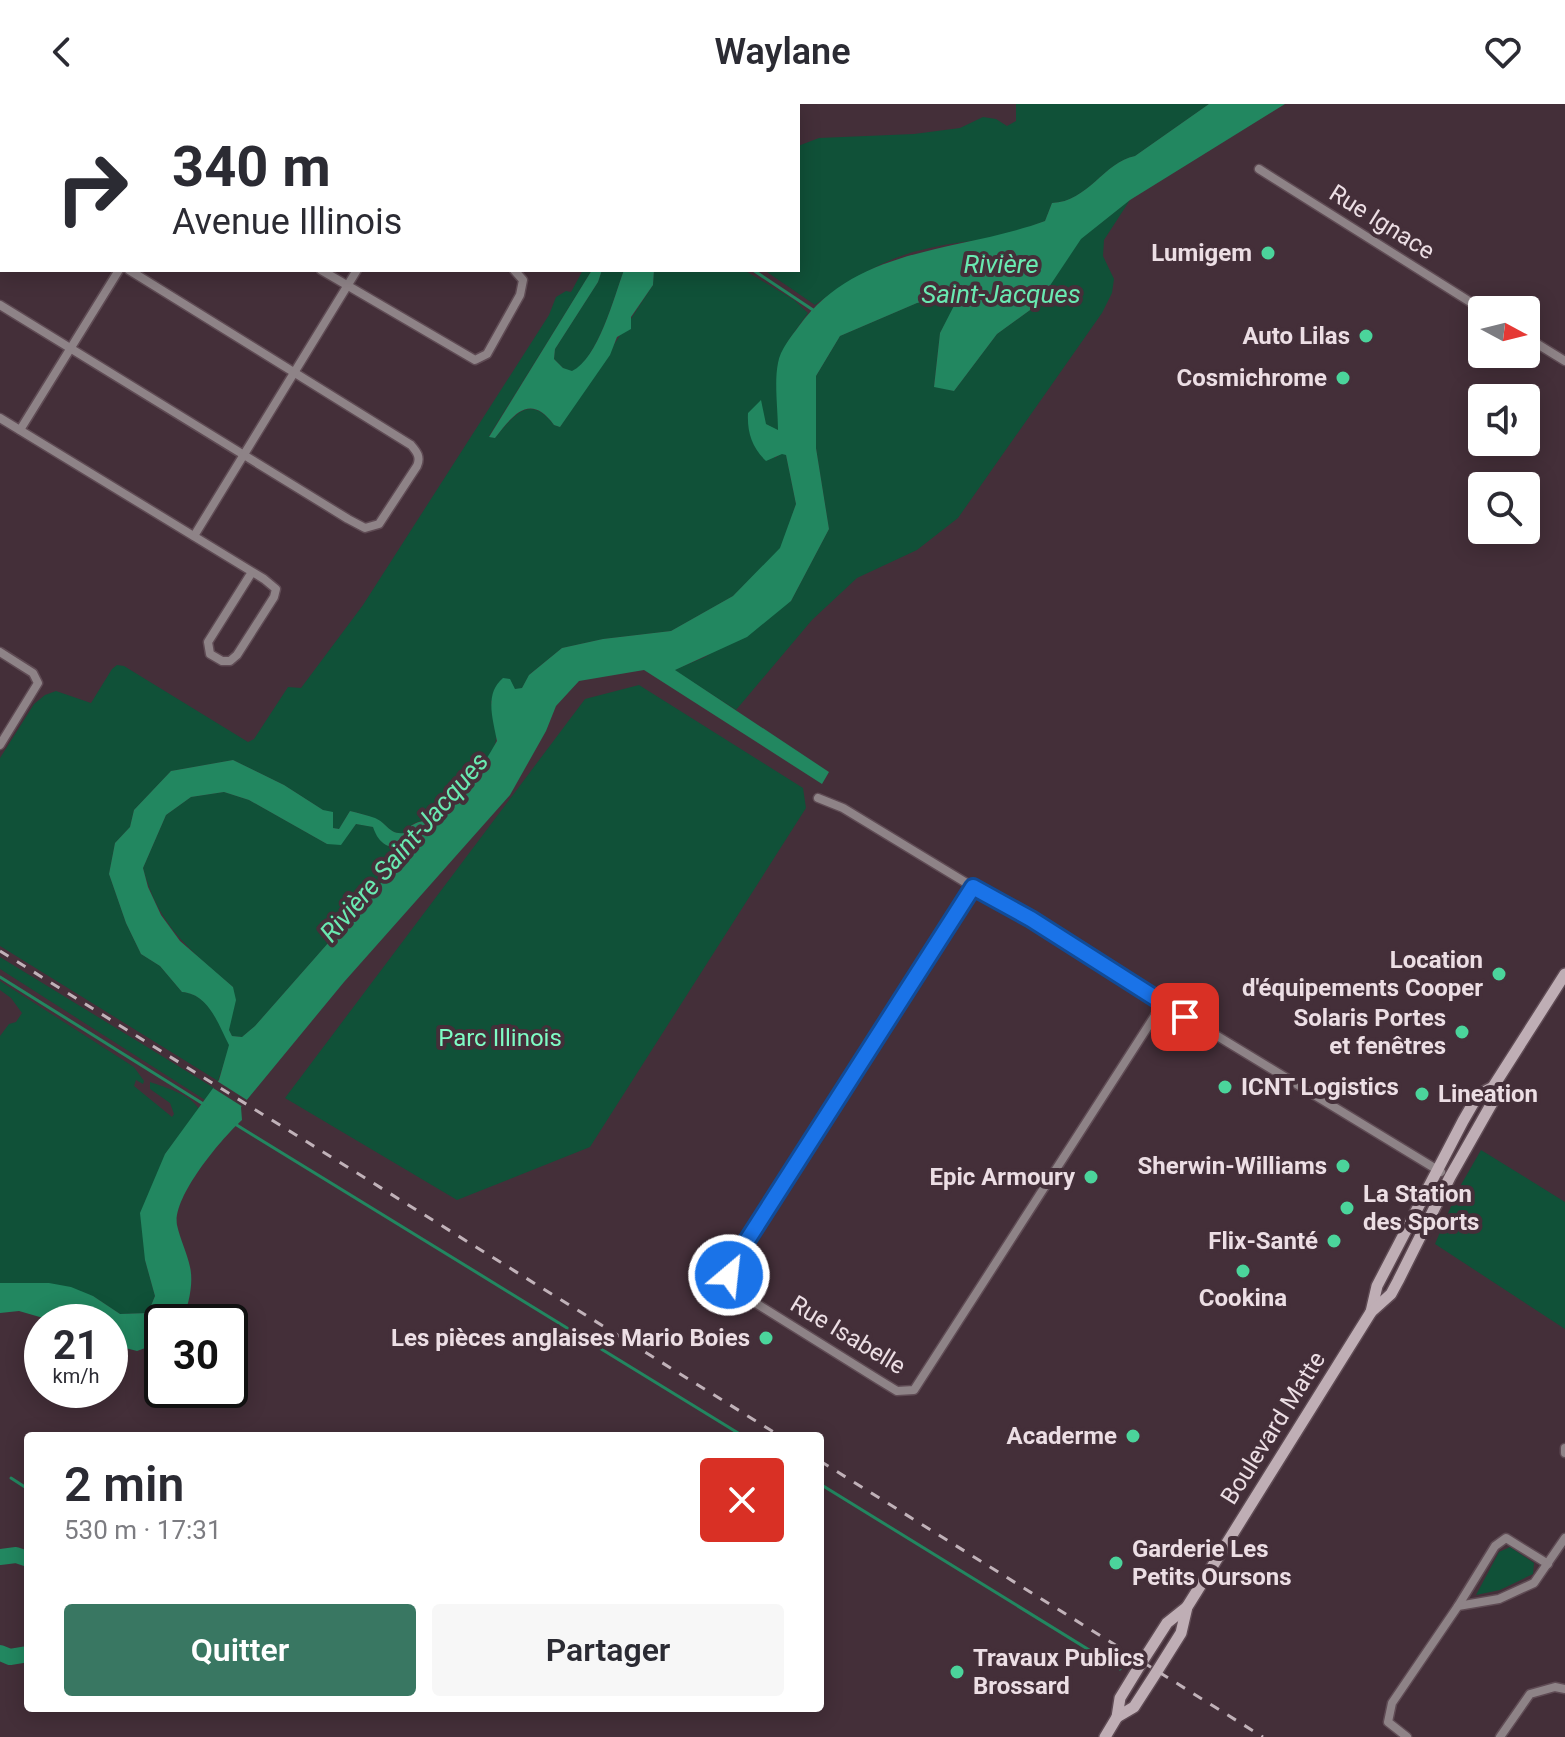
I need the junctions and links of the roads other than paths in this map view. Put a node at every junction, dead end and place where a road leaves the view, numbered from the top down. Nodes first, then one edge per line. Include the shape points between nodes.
1 (1259, 169) dead end
2 (118, 272) edge
3 (132, 272) edge
4 (324, 272) edge
5 (356, 272) edge
6 (516, 272) edge
7 (347, 286) junction
8 (1468, 301) edge
9 (0, 305) edge
10 (1540, 346) edge
11 (71, 349) junction
12 (1565, 361) edge
13 (295, 372) junction
14 (0, 418) edge
15 (20, 430) junction
16 (244, 455) junction
17 (194, 536) junction
18 (252, 572) junction
19 (0, 652) edge
20 (0, 745) edge
21 (818, 798) dead end
22 (973, 887) junction
23 (1565, 974) edge
24 (1163, 1003) junction
25 (1493, 1087) junction
26 (1436, 1169) junction
27 (1450, 1177) junction
28 (1371, 1312) junction
29 (1565, 1538) edge
30 (1548, 1564) junction
31 (1458, 1606) junction
32 (1187, 1607) junction
33 (1565, 1689) edge
34 (1117, 1717) junction
35 (1105, 1737) edge
36 (1407, 1737) edge
37 (1500, 1737) edge

1 - 8 street, Rue Ignace
2 - 11 street
3 - 13 street
4 - 7 street
5 - 7 street
6 - 7 street via 523,280 520,295 487,354 475,360
7 - 13 street
9 - 11 street
10 - 12 street
11 - 15 street
11 - 16 street
13 - 16 street
13 - 16 street via 411,445 418,453 417,466 379,524 365,528
14 - 15 street
15 - 17 street
16 - 17 street
17 - 18 street
18 - 18 street via 274,586 275,593 234,659 222,661 210,654 208,642
19 - 20 street via 34,674 38,683
21 - 22 street
22 - 24 street
22 - 24 street, Rue Isabelle via 729,1275 738,1292 897,1391 914,1390
23 - 25 main road, Boulevard Matte
24 - 26 street
25 - 26 main road, Boulevard Matte via 1478,1095
25 - 27 main road, Boulevard Matte via 1492,1103
26 - 27 street
26 - 28 main road, Boulevard Matte via 1377,1286
27 - 28 main road, Boulevard Matte via 1391,1294
28 - 32 main road, Boulevard Matte
29 - 30 street
30 - 31 street via 1534,1583 1499,1599
30 - 31 street via 1506,1538 1495,1546
31 - 36 street via 1392,1703 1388,1722
32 - 34 main road, Boulevard Matte via 1167,1623 1142,1662 1120,1698
32 - 34 main road, Boulevard Matte via 1181,1633 1154,1676 1134,1707
33 - 37 street via 1530,1694
34 - 35 main road, Boulevard Matte

